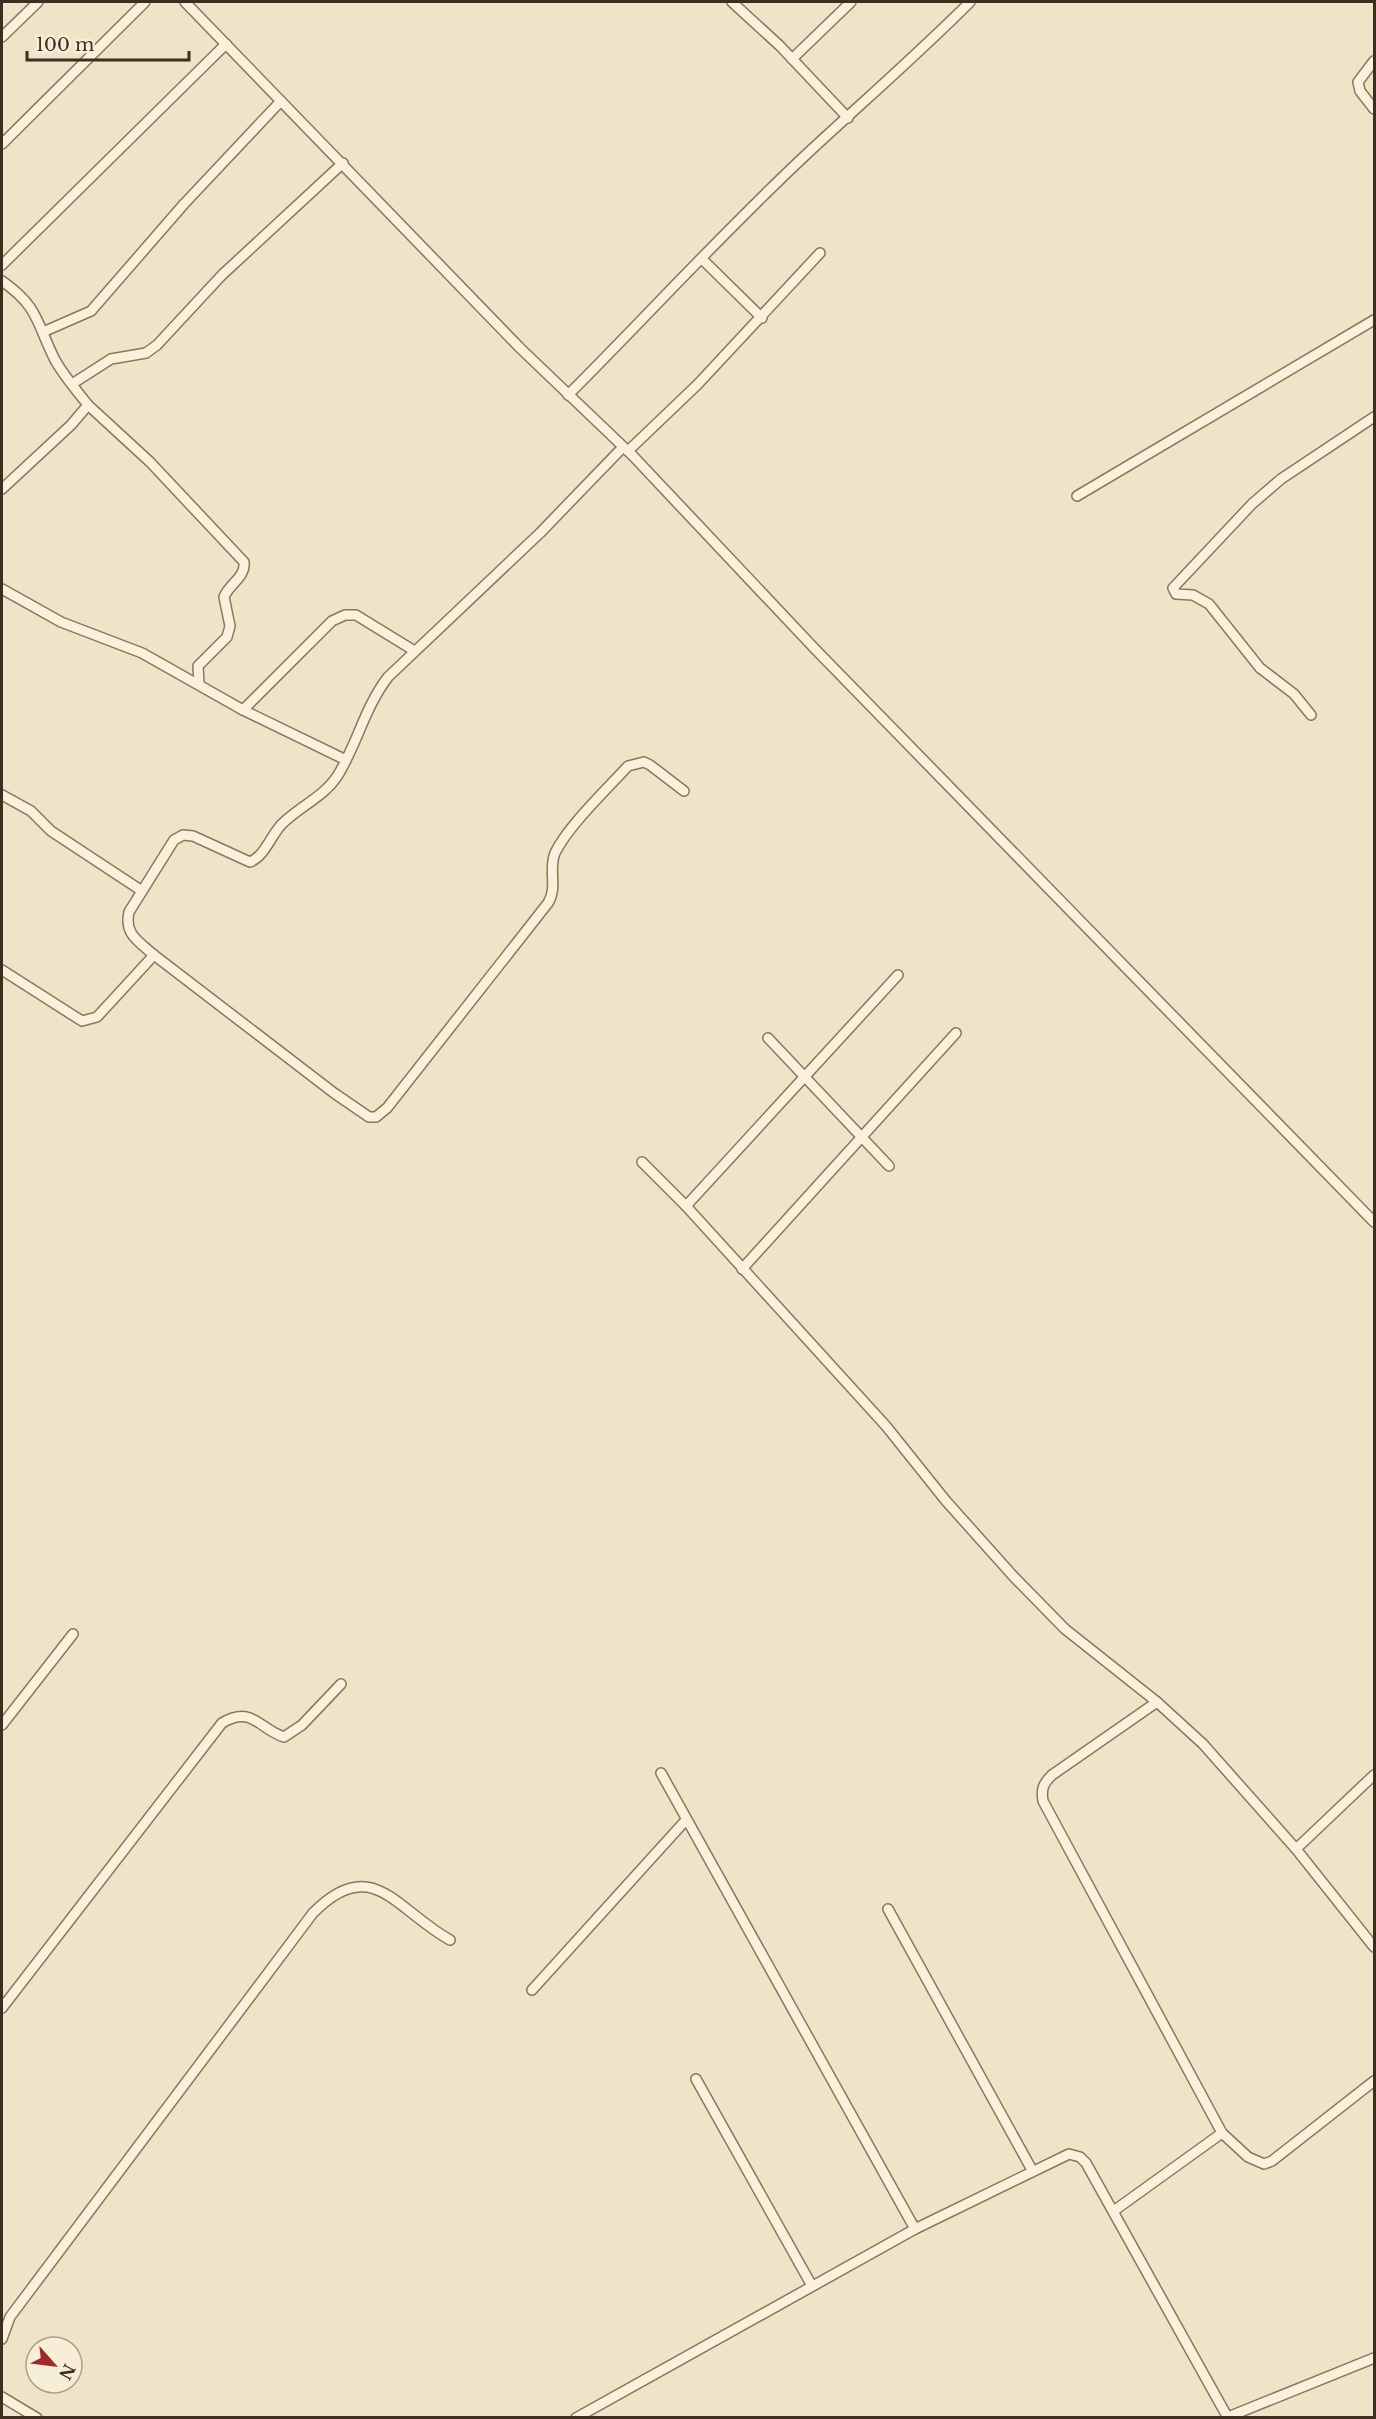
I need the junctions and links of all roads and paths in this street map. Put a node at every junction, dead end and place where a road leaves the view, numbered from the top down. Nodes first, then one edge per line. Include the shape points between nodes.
1 (38, 2) edge
2 (145, 2) edge
3 (185, 2) edge
4 (733, 2) edge
5 (851, 2) edge
6 (970, 2) edge
7 (2, 37) edge
8 (226, 44) junction
9 (792, 59) junction
10 (1374, 61) edge
11 (281, 101) junction
12 (1374, 109) edge
13 (848, 118) junction
14 (2, 144) edge
15 (343, 163) junction
16 (820, 253) dead end
17 (702, 259) junction
18 (2, 265) edge
19 (2, 281) edge
20 (762, 318) junction
21 (1374, 320) edge
22 (43, 332) junction
23 (72, 384) junction
24 (568, 395) junction
25 (88, 405) junction
26 (1374, 417) edge
27 (625, 449) junction
28 (2, 489) edge
29 (1077, 496) dead end
30 (2, 590) edge
31 (413, 650) junction
32 (199, 684) junction
33 (243, 710) junction
34 (1311, 716) dead end
35 (346, 760) junction
36 (684, 791) dead end
37 (2, 795) edge
38 (142, 891) junction
39 (153, 955) junction
40 (2, 970) edge
41 (898, 975) dead end
42 (956, 1033) dead end
43 (768, 1038) dead end
44 (804, 1077) junction
45 (861, 1137) junction
46 (642, 1162) dead end
47 (889, 1166) dead end
48 (686, 1206) junction
49 (1374, 1222) edge
50 (742, 1269) junction
51 (73, 1634) dead end
52 (341, 1684) dead end
53 (1157, 1702) junction
54 (2, 1725) edge
55 (661, 1773) dead end
56 (1374, 1775) edge
57 (686, 1820) junction
58 (1296, 1849) junction
59 (888, 1909) dead end
60 (450, 1940) dead end
61 (1374, 1947) edge
62 (532, 1990) dead end
63 (2, 2008) edge
64 (696, 2079) dead end
65 (1374, 2081) edge
66 (1222, 2133) junction
67 (1032, 2170) junction
68 (1115, 2210) junction
69 (915, 2229) junction
70 (812, 2286) junction
71 (2, 2339) edge
72 (1374, 2358) edge
73 (2, 2397) edge
74 (1228, 2417) edge
75 (37, 2418) edge
76 (576, 2418) edge

1 - 7 street
2 - 14 street
3 - 8 street
4 - 9 street
5 - 9 street
6 - 13 street
8 - 11 street
8 - 18 street
9 - 13 street
10 - 12 street via 1358,82
11 - 15 street
11 - 22 street via 91,311
13 - 17 street
15 - 23 street via 222,275 157,345 146,352 111,359
15 - 24 street
16 - 20 street
17 - 20 street
17 - 24 street
19 - 22 street via 30,304
20 - 27 street
21 - 29 street
22 - 23 street
23 - 25 street
24 - 27 street
25 - 28 street
25 - 32 street via 150,462 244,561 241,576 224,597 230,626 227,637 198,666
26 - 34 street via 1281,479 1252,504 1173,588 1176,594 1193,595 1209,604 1260,668 1294,694
27 - 31 street
27 - 49 street via 814,649
30 - 32 street via 61,622 142,653
31 - 33 street via 356,615 345,615 332,621
31 - 35 street via 376,693
32 - 33 street
33 - 35 street
35 - 38 street via 329,787 281,825 253,861 183,835 174,840
36 - 39 street via 644,762 628,766 561,842 552,864 554,890 548,903 376,1117 369,1117 334,1093
37 - 38 street
38 - 39 street via 127,923 129,934
39 - 40 street via 97,1017 82,1021
41 - 44 street
42 - 45 street
43 - 44 street
44 - 45 street
44 - 48 street
45 - 47 street
45 - 50 street
46 - 48 street
48 - 50 street
50 - 53 street via 886,1426 945,1501 1014,1577 1065,1629
51 - 54 street
52 - 63 street via 302,1725 284,1737 245,1715 222,1723
53 - 58 street via 1203,1744
53 - 66 street via 1052,1775 1041,1792
55 - 57 street
56 - 58 street
57 - 62 street
57 - 69 street
58 - 61 street
59 - 67 street
60 - 71 street via 380,1889 344,1888 328,1898 9,2318
64 - 70 street
65 - 66 street via 1264,2164 1248,2157
66 - 68 street
67 - 68 street via 1060,2156 1074,2154 1086,2163
67 - 69 street
68 - 74 street
69 - 70 street
70 - 76 street
72 - 74 street
73 - 75 street

